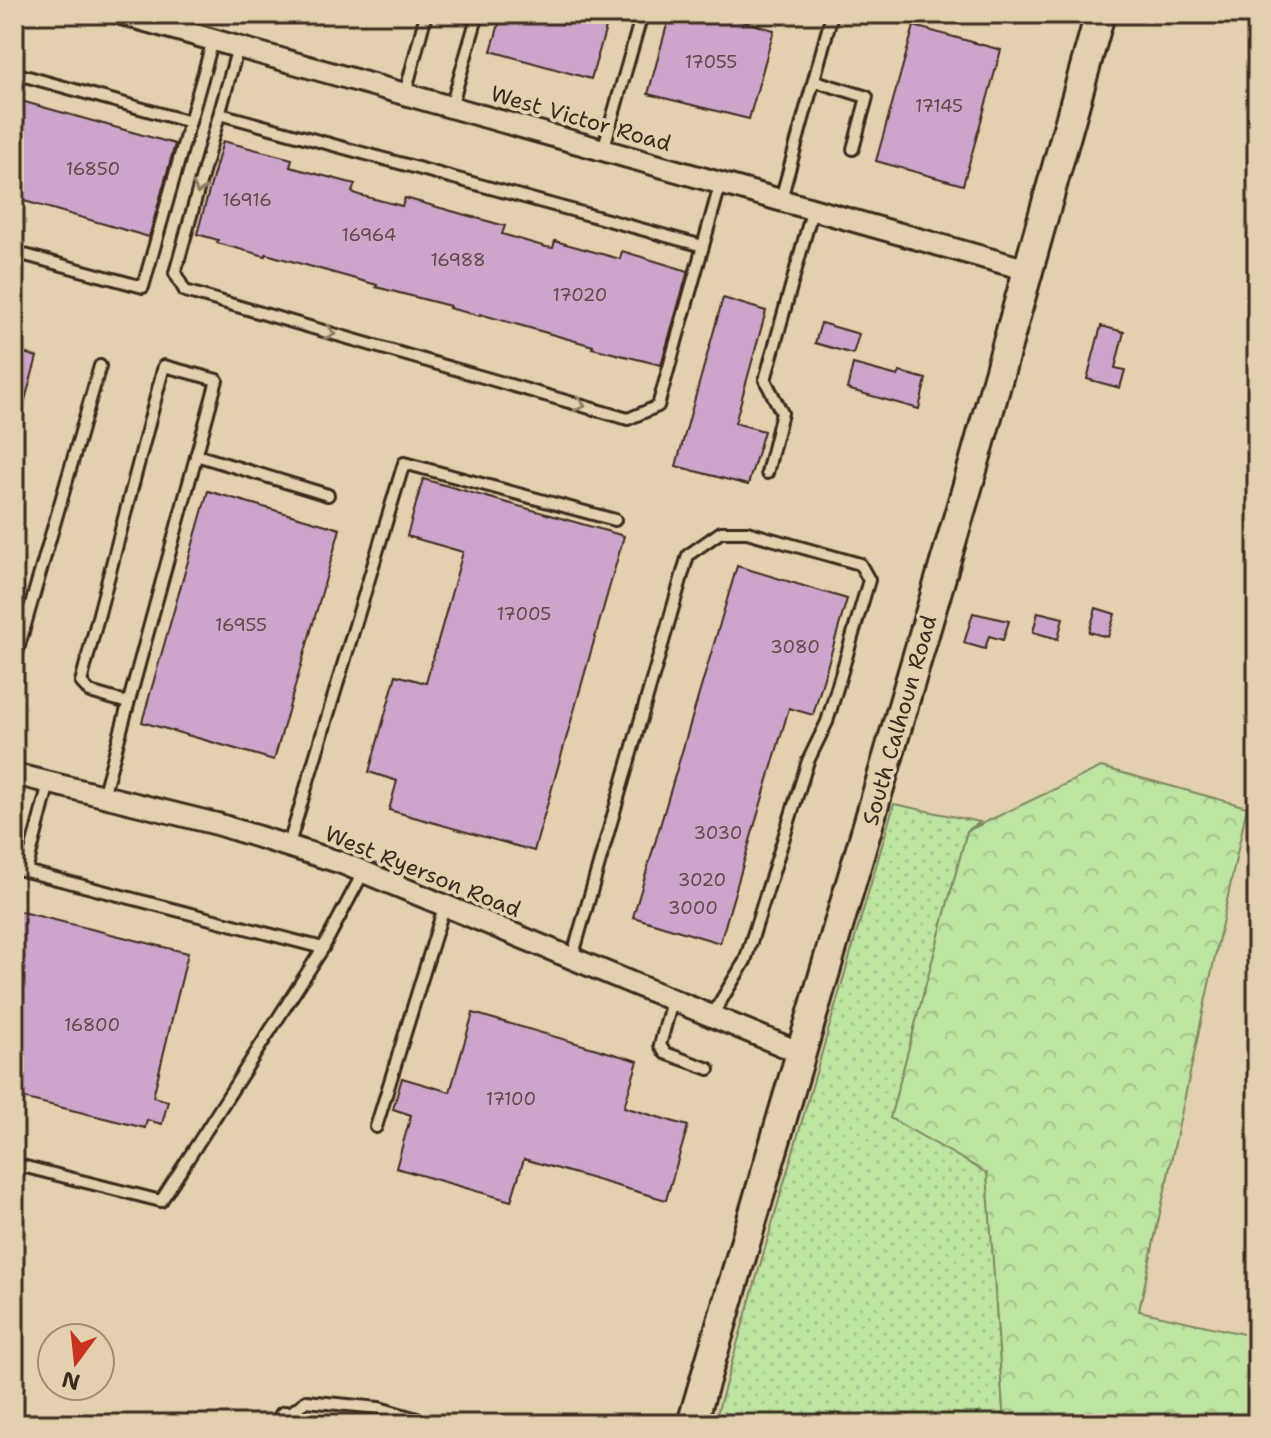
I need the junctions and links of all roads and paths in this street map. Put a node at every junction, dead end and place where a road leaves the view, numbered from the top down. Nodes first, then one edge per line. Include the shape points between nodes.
1 (121, 14) edge
2 (426, 14) edge
3 (478, 14) edge
4 (642, 14) edge
5 (1100, 14) edge
6 (831, 18) dead end
7 (160, 19) edge
8 (213, 40) junction
9 (238, 47) junction
10 (14, 73) edge
11 (815, 81) junction
12 (405, 94) junction
13 (451, 107) junction
14 (220, 114) junction
15 (190, 122) junction
16 (853, 149) dead end
17 (603, 150) junction
18 (721, 182) junction
19 (781, 199) junction
20 (813, 208) junction
21 (703, 246) junction
22 (14, 252) edge
23 (1028, 270) junction
24 (100, 366) dead end
25 (196, 455) junction
26 (767, 473) dead end
27 (328, 495) dead end
28 (615, 520) dead end
29 (14, 663) edge
30 (128, 703) junction
31 (14, 774) edge
32 (49, 783) junction
33 (103, 796) junction
34 (289, 844) junction
35 (14, 868) edge
36 (26, 871) junction
37 (364, 871) junction
38 (445, 904) junction
39 (323, 948) junction
40 (572, 958) junction
41 (672, 1001) junction
42 (711, 1017) junction
43 (801, 1053) junction
44 (709, 1069) dead end
45 (376, 1127) dead end
46 (14, 1164) edge
47 (283, 1420) edge
48 (434, 1424) edge
49 (692, 1424) edge

1 - 7 street, West Victor Road
2 - 12 lane
3 - 13 lane
4 - 17 lane
5 - 23 street, South Calhoun Road
6 - 11 lane
7 - 8 street, West Victor Road
8 - 9 street, West Victor Road
8 - 15 lane
9 - 12 street, West Victor Road
9 - 14 lane
10 - 15 lane
11 - 16 lane via 867,97
11 - 19 lane
12 - 13 street, West Victor Road
13 - 17 street, West Victor Road
14 - 21 lane
14 -> 21 lane via 175,273 185,291 628,419 658,406
15 - 22 lane via 143,287
17 - 18 street, West Victor Road
18 - 19 street, West Victor Road
18 - 21 lane
19 - 20 street, West Victor Road
20 - 23 street, West Victor Road
20 - 26 lane via 765,380 782,413
23 - 43 street, South Calhoun Road
24 - 29 lane
25 - 27 lane
25 - 30 lane
25 - 30 lane via 217,380 164,366 81,682 90,692
28 - 34 lane via 404,463
30 - 33 lane
31 - 32 street, West Ryerson Road
32 - 33 street, West Ryerson Road
32 - 36 lane
33 - 34 street, West Ryerson Road
34 - 37 street, West Ryerson Road
35 - 36 lane
36 - 39 lane
37 - 38 street, West Ryerson Road
37 - 39 lane
38 - 40 street, West Ryerson Road
38 - 45 lane
39 - 46 lane via 161,1201
40 - 41 street, West Ryerson Road
40 - 42 lane via 688,555 721,532 747,532 860,564 869,580 827,722 808,761 745,961
41 - 42 street, West Ryerson Road
41 - 44 lane via 660,1045 665,1053
42 - 43 street, West Ryerson Road
43 - 49 street, South Calhoun Road
47 - 48 lane via 306,1401 379,1408

